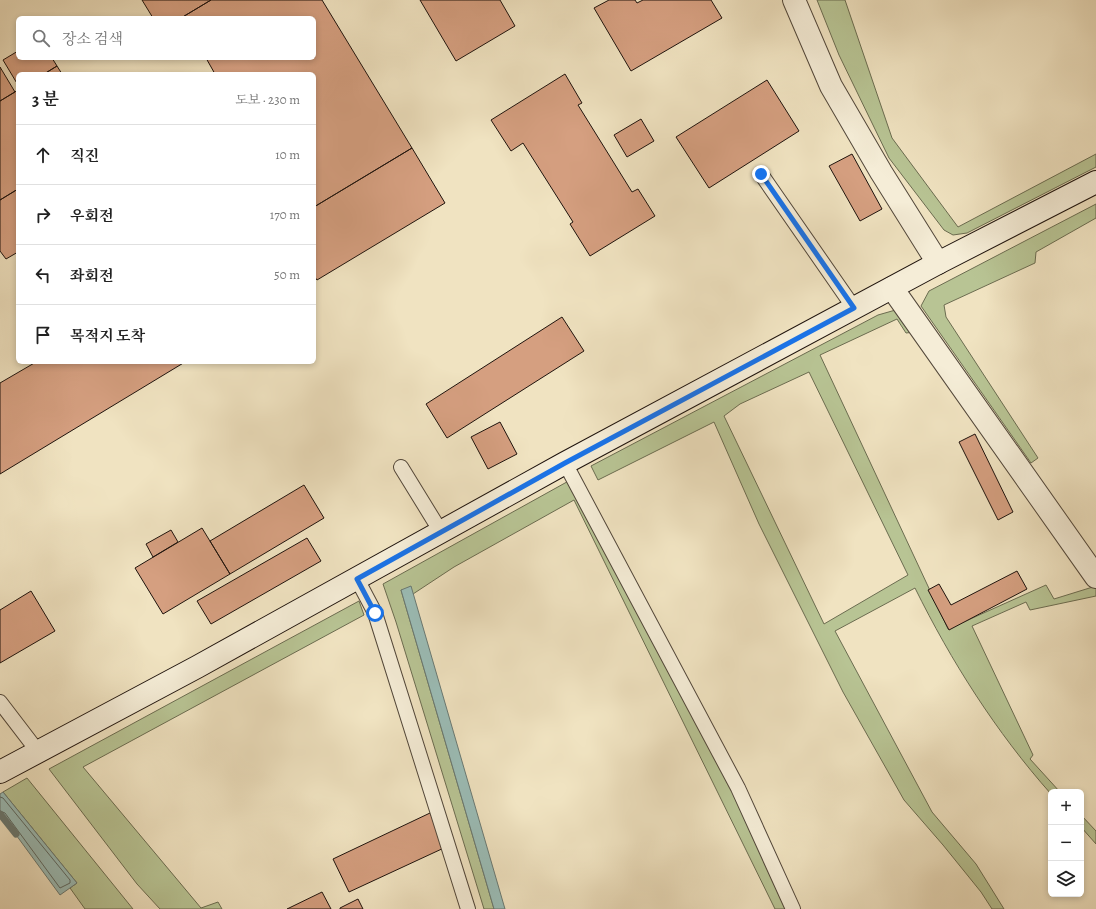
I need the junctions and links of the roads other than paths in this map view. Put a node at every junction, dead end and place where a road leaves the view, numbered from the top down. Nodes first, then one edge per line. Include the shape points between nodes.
1 (794, 0) edge
2 (761, 174) dead end
3 (1096, 182) edge
4 (938, 263) junction
5 (892, 288) junction
6 (854, 308) junction
7 (565, 463) junction
8 (400, 467) dead end
9 (441, 532) junction
10 (1096, 577) edge
11 (357, 579) junction
12 (0, 702) edge
13 (39, 753) junction
14 (0, 772) edge
15 (468, 909) edge
16 (793, 909) edge

1 - 4 street via 832,86 881,172
2 - 6 lane
3 - 4 street
4 - 5 street
5 - 6 street
5 - 10 street
6 - 7 street
7 - 9 street
7 - 16 lane via 738,788
8 - 9 lane
9 - 11 street
11 - 13 street
11 - 15 lane via 375,613
12 - 13 lane
13 - 14 street

